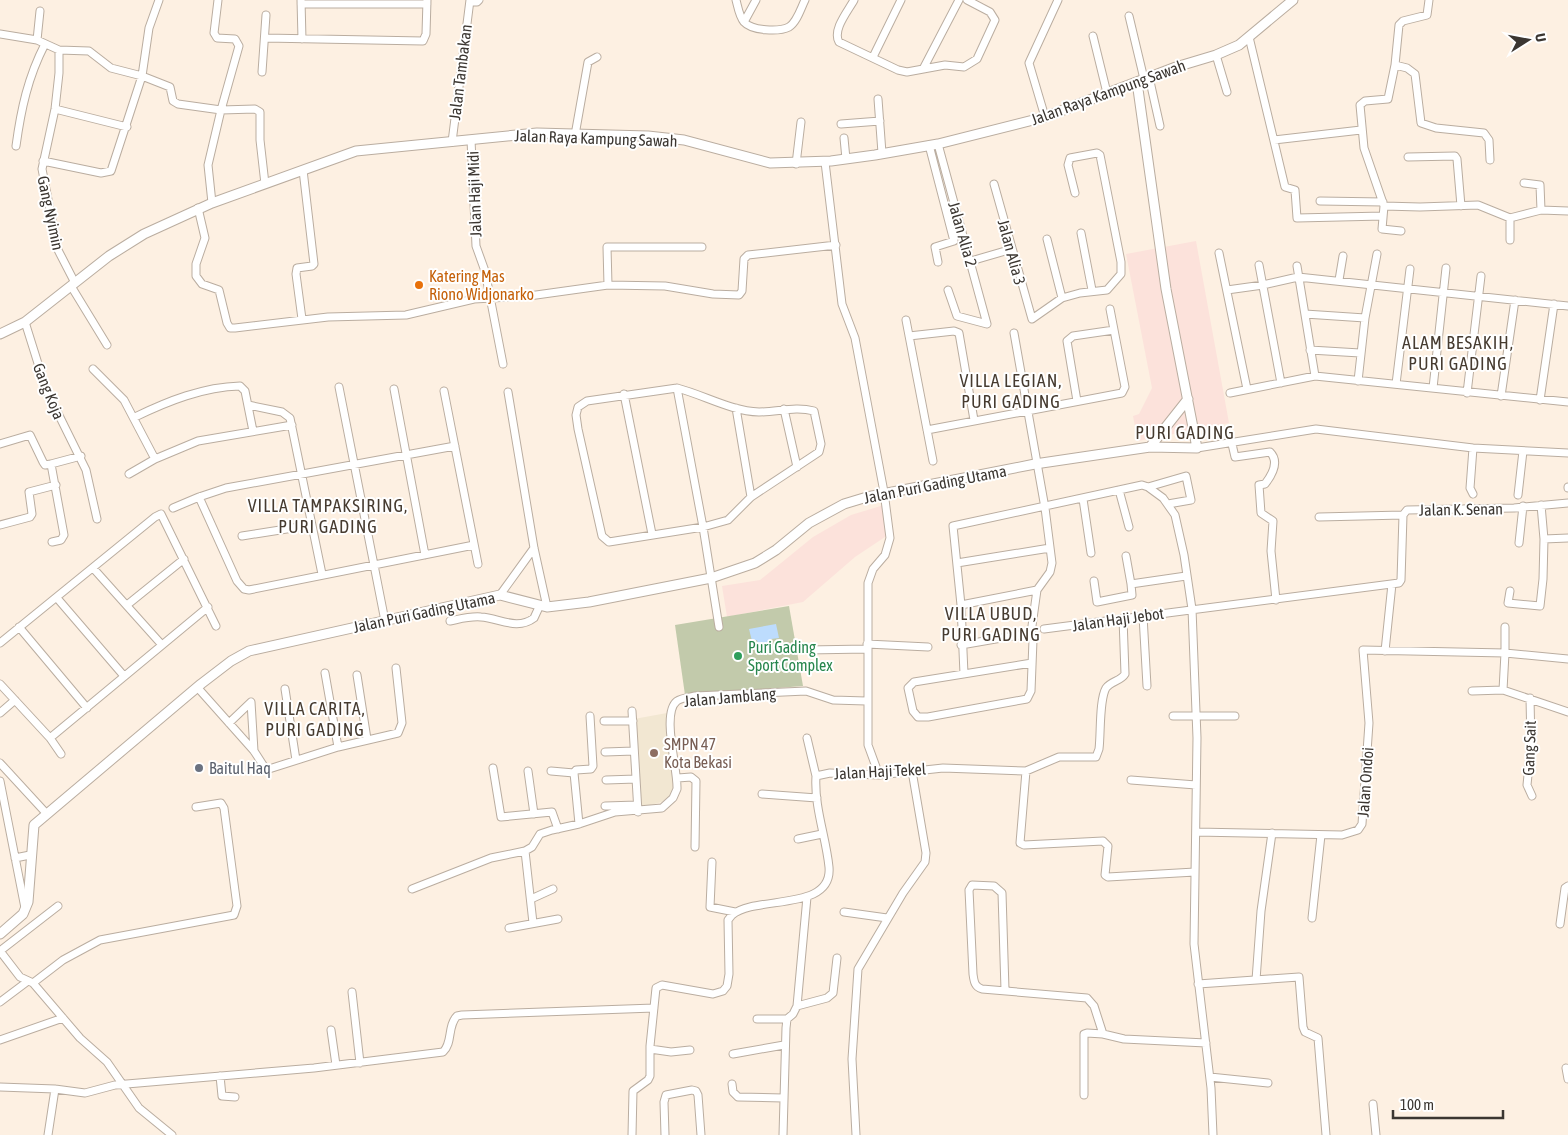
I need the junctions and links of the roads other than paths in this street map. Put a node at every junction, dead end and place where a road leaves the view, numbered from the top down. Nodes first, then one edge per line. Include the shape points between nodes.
1 (159, 0) edge
2 (218, 0) edge
3 (479, 0) edge
4 (736, 0) edge
5 (756, 0) edge
6 (805, 0) edge
7 (854, 0) edge
8 (901, 0) edge
9 (959, 0) edge
10 (967, 0) edge
11 (1058, 0) edge
12 (1429, 0) edge
13 (470, 1) edge
14 (1288, 1) edge
15 (301, 2) edge
16 (427, 2) edge
17 (40, 11) dead end
18 (266, 15) dead end
19 (1129, 16) dead end
20 (744, 22) junction
21 (0, 34) edge
22 (1092, 36) dead end
23 (1249, 37) junction
24 (265, 38) junction
25 (37, 40) junction
26 (302, 40) junction
27 (45, 44) junction
28 (59, 50) junction
29 (1216, 55) junction
30 (597, 57) dead end
31 (873, 58) junction
32 (1395, 65) junction
33 (923, 69) junction
34 (262, 72) dead end
35 (142, 76) junction
36 (1144, 79) junction
37 (1227, 92) dead end
38 (1107, 94) junction
39 (878, 99) dead end
40 (55, 109) junction
41 (221, 110) junction
42 (1045, 117) junction
43 (880, 121) junction
44 (801, 122) dead end
45 (841, 124) dead end
46 (1160, 126) dead end
47 (127, 127) junction
48 (1361, 130) junction
49 (575, 135) junction
50 (844, 138) dead end
51 (471, 140) junction
52 (1274, 140) junction
53 (452, 142) junction
54 (933, 144) junction
55 (16, 146) dead end
56 (882, 153) junction
57 (1408, 157) dead end
58 (846, 159) junction
59 (1490, 160) dead end
60 (43, 161) junction
61 (825, 162) junction
62 (796, 164) junction
63 (303, 170) junction
64 (1524, 182) dead end
65 (265, 184) junction
66 (994, 184) dead end
67 (1074, 193) dead end
68 (1320, 201) dead end
69 (212, 203) junction
70 (1383, 204) junction
71 (1462, 206) junction
72 (198, 208) junction
73 (1541, 210) junction
74 (1568, 211) edge
75 (1383, 216) junction
76 (1510, 218) junction
77 (1401, 231) dead end
78 (1081, 233) dead end
79 (1047, 239) dead end
80 (1510, 240) dead end
81 (836, 245) junction
82 (702, 247) dead end
83 (1012, 249) junction
84 (1219, 253) dead end
85 (1377, 254) dead end
86 (1343, 256) dead end
87 (971, 261) junction
88 (938, 262) dead end
89 (1259, 264) dead end
90 (1297, 266) dead end
91 (1446, 268) dead end
92 (1410, 269) dead end
93 (1481, 276) dead end
94 (1298, 277) junction
95 (1339, 280) junction
96 (1370, 284) junction
97 (73, 285) junction
98 (608, 285) junction
99 (1263, 286) junction
100 (1407, 288) junction
101 (948, 290) dead end
102 (1092, 290) junction
103 (1227, 290) junction
104 (1444, 292) junction
105 (1479, 296) junction
106 (490, 298) junction
107 (1062, 298) junction
108 (1515, 300) junction
109 (1554, 304) junction
110 (1568, 306) edge
111 (1110, 309) dead end
112 (1304, 314) junction
113 (1365, 318) junction
114 (302, 319) junction
115 (906, 320) dead end
116 (25, 322) junction
117 (1114, 330) junction
118 (1014, 333) dead end
119 (0, 334) edge
120 (909, 336) junction
121 (107, 345) dead end
122 (1310, 350) junction
123 (1360, 353) junction
124 (503, 364) dead end
125 (93, 368) dead end
126 (1315, 376) junction
127 (1358, 382) junction
128 (1282, 383) junction
129 (1396, 384) junction
130 (339, 387) dead end
131 (394, 388) dead end
132 (677, 388) junction
133 (1433, 388) junction
134 (1247, 389) junction
135 (444, 391) dead end
136 (508, 392) dead end
137 (1230, 393) dead end
138 (1467, 393) junction
139 (624, 394) junction
140 (1501, 396) junction
141 (1188, 399) junction
142 (1540, 400) junction
143 (1077, 402) junction
144 (1568, 402) edge
145 (248, 405) junction
146 (736, 408) junction
147 (784, 409) junction
148 (1027, 411) junction
149 (135, 417) junction
150 (974, 420) junction
151 (292, 425) junction
152 (928, 430) junction
153 (253, 431) junction
154 (0, 444) edge
155 (1232, 444) junction
156 (455, 446) junction
157 (1150, 447) junction
158 (1197, 448) junction
159 (1473, 448) junction
160 (1523, 451) junction
161 (1568, 453) edge
162 (406, 454) junction
163 (80, 456) junction
164 (155, 459) junction
165 (933, 461) dead end
166 (51, 464) junction
167 (353, 464) junction
168 (1035, 464) junction
169 (797, 467) junction
170 (129, 474) dead end
171 (302, 474) junction
172 (56, 485) junction
173 (1148, 487) junction
174 (1119, 490) junction
175 (884, 492) junction
176 (1472, 494) dead end
177 (1518, 495) dead end
178 (198, 497) junction
179 (751, 497) junction
180 (1083, 499) junction
181 (1568, 503) edge
182 (1044, 504) junction
183 (1168, 504) junction
184 (1541, 505) junction
185 (1523, 506) junction
186 (173, 508) dead end
187 (1403, 515) junction
188 (1319, 517) dead end
189 (97, 519) dead end
190 (0, 525) edge
191 (312, 525) junction
192 (703, 527) junction
193 (1129, 528) dead end
194 (652, 534) junction
195 (242, 536) dead end
196 (1544, 538) junction
197 (1568, 538) edge
198 (52, 542) dead end
199 (1519, 543) dead end
200 (474, 545) junction
201 (534, 548) junction
202 (1050, 548) junction
203 (1091, 553) dead end
204 (425, 555) junction
205 (1126, 556) dead end
206 (184, 559) junction
207 (957, 563) junction
208 (373, 564) junction
209 (478, 564) dead end
210 (94, 568) junction
211 (322, 574) junction
212 (1186, 576) junction
213 (711, 578) junction
214 (1094, 581) dead end
215 (1131, 584) junction
216 (1392, 584) junction
217 (1038, 590) junction
218 (1510, 591) dead end
219 (500, 595) junction
220 (57, 598) junction
221 (1276, 600) junction
222 (127, 605) junction
223 (961, 605) junction
224 (544, 606) junction
225 (208, 607) junction
226 (1192, 610) junction
227 (1143, 616) junction
228 (1122, 618) junction
229 (385, 621) junction
230 (450, 621) dead end
231 (216, 626) dead end
232 (19, 627) junction
233 (718, 627) dead end
234 (1505, 627) dead end
235 (1044, 629) dead end
236 (1032, 633) junction
237 (0, 643) edge
238 (162, 645) junction
239 (961, 645) junction
240 (867, 647) junction
241 (928, 647) dead end
242 (807, 650) dead end
243 (1384, 651) junction
244 (1505, 653) junction
245 (1568, 660) edge
246 (1032, 663) junction
247 (396, 668) dead end
248 (325, 674) dead end
249 (964, 674) junction
250 (358, 675) dead end
251 (124, 676) junction
252 (0, 684) edge
253 (199, 686) junction
254 (1147, 686) dead end
255 (285, 689) dead end
256 (1503, 690) junction
257 (1472, 691) dead end
258 (1530, 698) junction
259 (14, 700) junction
260 (866, 701) junction
261 (87, 708) junction
262 (632, 711) dead end
263 (1568, 712) edge
264 (0, 713) edge
265 (1197, 715) junction
266 (590, 716) dead end
267 (1173, 716) dead end
268 (1236, 716) dead end
269 (604, 721) dead end
270 (632, 721) junction
271 (229, 723) junction
272 (50, 738) junction
273 (807, 738) dead end
274 (367, 740) junction
275 (338, 747) junction
276 (254, 751) junction
277 (634, 751) junction
278 (605, 752) dead end
279 (60, 754) dead end
280 (296, 760) junction
281 (0, 763) edge
282 (494, 768) dead end
283 (528, 771) dead end
284 (551, 771) dead end
285 (912, 771) junction
286 (1026, 771) junction
287 (574, 773) junction
288 (880, 775) junction
289 (816, 776) junction
290 (678, 778) junction
291 (636, 779) junction
292 (0, 780) edge
293 (606, 780) dead end
294 (1131, 780) dead end
295 (1196, 785) junction
296 (762, 794) dead end
297 (1532, 796) dead end
298 (817, 798) junction
299 (606, 806) dead end
300 (196, 807) dead end
301 (637, 808) junction
302 (46, 813) junction
303 (534, 814) junction
304 (579, 824) junction
305 (558, 828) junction
306 (1196, 832) junction
307 (822, 834) junction
308 (1272, 834) junction
309 (1322, 835) junction
310 (798, 839) dead end
311 (695, 847) dead end
312 (525, 851) junction
313 (30, 855) junction
314 (15, 858) junction
315 (712, 862) dead end
316 (1194, 872) junction
317 (1568, 886) edge
318 (412, 889) dead end
319 (554, 889) dead end
320 (807, 897) junction
321 (531, 899) junction
322 (58, 906) dead end
323 (25, 909) junction
324 (735, 912) junction
325 (844, 912) dead end
326 (887, 918) junction
327 (1312, 918) dead end
328 (558, 920) dead end
329 (533, 923) junction
330 (1560, 924) dead end
331 (509, 928) dead end
332 (0, 934) edge
333 (0, 951) edge
334 (837, 958) dead end
335 (1256, 980) junction
336 (30, 982) junction
337 (1198, 984) junction
338 (1005, 990) junction
339 (352, 992) dead end
340 (0, 1002) edge
341 (797, 1006) junction
342 (654, 1008) junction
343 (63, 1018) junction
344 (757, 1019) dead end
345 (787, 1019) junction
346 (331, 1030) dead end
347 (1103, 1034) junction
348 (0, 1040) edge
349 (1206, 1043) junction
350 (784, 1045) junction
351 (650, 1049) junction
352 (690, 1050) dead end
353 (733, 1054) dead end
354 (360, 1063) junction
355 (336, 1065) junction
356 (1566, 1068) dead end
357 (220, 1076) junction
358 (1210, 1077) junction
359 (1568, 1078) edge
360 (1268, 1083) dead end
361 (732, 1084) dead end
362 (123, 1086) junction
363 (0, 1087) edge
364 (55, 1089) junction
365 (1084, 1095) dead end
366 (235, 1097) dead end
367 (783, 1098) junction
368 (1373, 1104) dead end
369 (48, 1135) edge
370 (172, 1135) edge
371 (632, 1135) edge
372 (665, 1135) edge
373 (701, 1135) edge
374 (783, 1135) edge
375 (856, 1135) edge
376 (1213, 1135) edge
377 (1326, 1135) edge
378 (1376, 1135) edge

1 - 35 street via 149,28
2 - 41 street via 214,33 217,38 235,39 239,46
3 - 13 street, Jalan Tambakan
4 - 20 street
5 - 20 street
6 - 20 street via 789,27 756,28
7 - 31 street via 837,31 837,37 840,42
8 - 31 street
9 - 33 street
10 - 33 street via 990,12 995,20 977,59 969,66
11 - 42 street via 1029,64
12 - 32 street via 1427,15 1399,25
13 - 53 street, Jalan Tambakan
14 - 23 street, Jalan Raya Kampung Sawah
15 - 16 street
15 - 26 street
16 - 26 street via 423,42
17 - 25 street
18 - 24 street
19 - 36 street
21 - 25 street
22 - 38 street
23 - 29 street, Jalan Raya Kampung Sawah
23 - 52 street
24 - 26 street
24 - 34 street
25 - 27 street
27 - 28 street
27 - 55 street via 29,77
28 - 35 street via 89,51 111,68
28 - 40 street, Gang Nyimin via 60,73
29 - 36 street, Jalan Raya Kampung Sawah
29 - 37 street
30 - 49 street via 588,62
31 - 33 street via 902,71
32 - 48 street via 1388,100 1361,104
32 - 59 street via 1414,74 1422,123 1436,128 1484,133 1489,140
35 - 41 street via 170,88 178,104
35 - 47 street
36 - 38 street, Jalan Raya Kampung Sawah
36 - 46 street
36 - 141 street via 1166,288
38 - 42 street, Jalan Raya Kampung Sawah
39 - 43 street
40 - 47 street
40 - 60 street, Gang Nyimin
41 - 65 street via 255,109 260,112
41 - 69 street via 208,165
42 - 54 street, Jalan Raya Kampung Sawah
43 - 45 street
43 - 56 street
44 - 62 street
47 - 60 street via 112,172 101,173
48 - 52 street
48 - 70 street
49 - 51 street, Jalan Raya Kampung Sawah via 531,133
49 - 62 street, Jalan Raya Kampung Sawah via 676,139 702,143 759,162
50 - 58 street
51 - 53 street, Jalan Raya Kampung Sawah
51 - 106 street, Jalan Haji Midi via 476,246
52 - 75 street via 1285,187 1295,190 1297,218
53 - 63 street, Jalan Raya Kampung Sawah via 365,149
54 - 56 street, Jalan Raya Kampung Sawah
54 - 87 street, Jalan Alia 2
54 - 88 street via 954,241 935,247
56 - 58 street, Jalan Raya Kampung Sawah
57 - 71 street via 1455,156
58 - 61 street, Jalan Raya Kampung Sawah
60 - 97 street, Gang Nyimin via 58,250
61 - 62 street, Jalan Raya Kampung Sawah
61 - 81 street
63 - 65 street, Jalan Raya Kampung Sawah
63 - 114 street via 314,264 297,268
64 - 73 street via 1540,185
65 - 69 street, Jalan Raya Kampung Sawah
66 - 83 street, Jalan Alia 3
67 - 102 street via 1068,165 1070,158 1097,153 1100,155 1122,270 1111,288
68 - 70 street
69 - 72 street, Jalan Raya Kampung Sawah
70 - 71 street
70 - 75 street
71 - 76 street via 1485,206
72 - 97 street, Jalan Raya Kampung Sawah via 144,234 109,256
72 - 114 street via 205,238 196,264 196,276 202,284 219,290 230,328
73 - 74 street
73 - 76 street
75 - 77 street via 1382,229
76 - 80 street
78 - 102 street
79 - 107 street
81 - 98 street via 748,255 744,258 742,291 739,294 714,294 665,286
81 - 175 street via 842,304 854,338
82 - 98 street via 607,247
83 - 87 street
83 - 107 street, Jalan Alia 3 via 1032,319
84 - 103 street
85 - 96 street
86 - 95 street
87 - 101 street, Jalan Alia 2 via 987,324 958,316
89 - 99 street
90 - 94 street
91 - 104 street
92 - 100 street
93 - 105 street
94 - 95 street
94 - 99 street
94 - 112 street
95 - 96 street
96 - 100 street
96 - 113 street
97 - 116 street, Jalan Raya Kampung Sawah
97 - 121 street, Gang Nyimin
98 - 106 street
99 - 103 street
99 - 128 street
100 - 104 street
100 - 129 street
102 - 107 street
103 - 134 street
104 - 105 street
104 - 133 street
105 - 108 street
105 - 138 street
106 - 114 street via 406,315
106 - 124 street, Jalan Haji Midi
108 - 109 street
108 - 140 street
109 - 110 street
109 - 142 street
111 - 117 street
112 - 113 street
112 - 122 street
113 - 123 street
115 - 120 street
116 - 119 street, Jalan Raya Kampung Sawah
116 - 163 street, Gang Koja via 46,390
117 - 143 street via 1073,336 1067,341
117 - 143 street via 1124,391
118 - 148 street
120 - 150 street via 959,333
120 - 152 street
122 - 123 street
122 - 126 street
123 - 127 street
125 - 149 street via 118,392
126 - 127 street
126 - 128 street
127 - 129 street
128 - 134 street
129 - 133 street
130 - 167 street
131 - 162 street
132 - 139 street
132 - 146 street
132 - 192 street
133 - 138 street
134 - 137 street
135 - 156 street
136 - 201 street
138 - 140 street
139 - 194 street
139 - 194 street via 581,404 576,415 578,429 602,536 609,542
140 - 142 street
141 - 157 street
141 - 158 street
142 - 144 street
143 - 148 street
145 - 149 street via 244,388 232,386 176,399
145 - 151 street via 287,414
145 - 153 street
146 - 147 street via 760,412
146 - 179 street
147 - 169 street
147 - 169 street via 808,410 816,414 821,449
148 - 150 street
148 - 168 street
149 - 164 street
150 - 152 street
151 - 153 street
151 - 171 street
152 - 165 street
153 - 164 street via 198,442
154 - 166 street via 30,435 45,465
155 - 158 street
155 - 159 street via 1316,429
155 - 221 street via 1235,457 1270,452 1274,457 1274,472 1265,484 1258,485 1261,513 1273,521 1271,551
156 - 162 street
156 - 200 street
157 - 158 street, Jalan Puri Gading Utama
157 - 168 street, Jalan Puri Gading Utama
159 - 160 street
159 - 176 street
160 - 161 street
160 - 177 street
162 - 167 street
162 - 204 street
163 - 166 street
163 - 189 street, Gang Koja
164 - 170 street
166 - 172 street
167 - 171 street
167 - 208 street
168 - 175 street, Jalan Puri Gading Utama
168 - 182 street
169 - 179 street
171 - 178 street via 226,488
171 - 191 street
172 - 190 street via 29,492 30,517
172 - 198 street via 64,535 61,540
173 - 174 street
173 - 183 street
173 - 183 street via 1186,476 1191,500
174 - 180 street
174 - 193 street
175 - 213 street, Jalan Puri Gading Utama via 844,504 809,523 755,563
175 - 240 street via 890,538 886,555 873,569 868,583
178 - 186 street
178 - 211 street via 237,581 244,589
179 - 192 street via 728,520
180 - 182 street
180 - 203 street
181 - 184 street, Jalan K. Senan
182 - 202 street
182 - 207 street via 953,526
183 - 212 street via 1175,515 1181,538
184 - 185 street, Jalan K. Senan
184 - 196 street
185 - 187 street, Jalan K. Senan via 1407,510
185 - 199 street
187 - 188 street
187 - 216 street, Jalan K. Senan via 1401,580
191 - 195 street
191 - 211 street
192 - 194 street
192 - 213 street
196 - 197 street
196 - 218 street via 1540,606 1508,603
200 - 204 street
200 - 209 street
201 - 219 street
201 - 224 street
202 - 207 street
202 - 217 street via 1050,572
204 - 208 street
205 - 215 street
206 - 210 street via 161,514
206 - 222 street
206 - 225 street
207 - 223 street
208 - 211 street
208 - 229 street
210 - 220 street
210 - 222 street
212 - 215 street
212 - 226 street
213 - 224 street, Jalan Puri Gading Utama via 589,602
213 - 233 street
214 - 215 street via 1097,602 1132,595
216 - 221 street
216 - 243 street, Jalan K. Senan
217 - 223 street
217 - 236 street
219 - 224 street, Jalan Puri Gading Utama
219 - 229 street, Jalan Puri Gading Utama
220 - 232 street
220 - 251 street
221 - 226 street
222 - 238 street
223 - 239 street
224 - 230 street via 534,618 524,623 512,624 479,617
225 - 231 street
225 - 238 street
226 - 227 street, Jalan Haji Jebot
226 - 265 street
227 - 228 street, Jalan Haji Jebot
227 - 254 street
228 - 235 street, Jalan Haji Jebot
228 - 286 street, Jalan Haji Tekel via 1125,674 1109,685 1104,694 1099,754 1092,758 1050,759
229 - 253 street, Jalan Puri Gading Utama via 257,648 231,660
232 - 237 street
232 - 261 street
234 - 244 street
236 - 239 street
236 - 246 street
238 - 251 street
239 - 249 street
240 - 241 street
240 - 242 street
240 - 260 street
243 - 244 street
243 - 309 street, Jalan Ondoi via 1364,650 1362,657 1369,723 1362,824 1350,834
244 - 245 street
244 - 256 street
246 - 249 street
246 - 249 street via 1031,692 1026,700 928,717 915,715 908,693 910,684
247 - 274 street via 401,731
248 - 275 street
250 - 274 street
251 - 261 street
252 - 259 street
253 - 271 street
253 - 302 street, Jalan Puri Gading Utama
255 - 280 street
256 - 257 street
256 - 258 street
258 - 263 street
258 - 297 street, Gang Sait via 1531,745 1527,785
259 - 264 street
259 - 272 street
260 - 288 street via 868,745
260 - 290 street, Jalan Jamblang via 833,700 806,691 695,696 678,700 673,705 670,719
261 - 272 street
262 - 270 street
265 - 267 street
265 - 268 street
265 - 295 street
266 - 287 street via 593,766
269 - 270 street
270 - 277 street
271 - 276 street
271 - 276 street via 252,702
272 - 279 street
273 - 289 street
274 - 275 street
275 - 280 street
276 - 280 street via 267,769
277 - 278 street
277 - 291 street
281 - 302 street
282 - 303 street via 501,817
283 - 303 street
284 - 287 street
285 - 286 street, Jalan Haji Tekel via 943,768
285 - 288 street, Jalan Haji Tekel
285 - 326 street via 925,862
286 - 316 street via 1020,843 1103,841 1108,846 1105,875 1108,877
287 - 304 street
288 - 289 street, Jalan Haji Tekel via 830,773
289 - 298 street, Jalan Haji Tekel
290 - 301 street, Jalan Jamblang via 675,794 666,806
290 - 311 street via 696,780
291 - 293 street
291 - 301 street
292 - 314 street
294 - 295 street
295 - 306 street
296 - 298 street
298 - 307 street, Jalan Haji Tekel
299 - 301 street
300 - 336 street via 221,803 224,808 237,906 234,914 100,940
301 - 304 street, Jalan Jamblang via 604,814
302 - 313 street, Jalan Puri Gading Utama via 34,825
303 - 305 street via 553,813
304 - 305 street, Jalan Jamblang
305 - 312 street, Jalan Jamblang via 540,834 532,847
306 - 308 street, Jalan Ondoi
306 - 316 street
307 - 310 street
307 - 320 street, Jalan Haji Tekel via 828,878 816,893
308 - 309 street, Jalan Ondoi
308 - 335 street via 1261,911
309 - 327 street
312 - 318 street via 491,858
312 - 321 street
313 - 314 street
313 - 323 street, Jalan Puri Gading Utama via 29,894
314 - 323 street
315 - 324 street via 710,907
316 - 337 street via 1194,944
317 - 330 street
319 - 321 street
320 - 324 street
320 - 341 street
321 - 329 street
322 - 333 street
323 - 332 street via 20,918
324 - 342 street via 728,920 729,974 723,991 713,994 659,986
325 - 326 street
326 - 375 street via 856,978 852,1058
328 - 329 street
329 - 331 street
333 - 336 street via 16,973
334 - 341 street via 833,993 827,998
335 - 337 street
335 - 377 street via 1299,977 1303,1027 1305,1032 1318,1038
336 - 340 street
336 - 343 street
337 - 349 street
338 - 338 street via 982,989 974,983 972,886 994,886 1002,893
338 - 347 street via 1087,998 1094,1006
339 - 354 street
341 - 345 street
342 - 351 street
342 - 354 street via 457,1016 443,1052
343 - 348 street
343 - 362 street via 107,1062
344 - 345 street
345 - 350 street
346 - 355 street
347 - 349 street via 1124,1039
347 - 365 street via 1084,1034
349 - 358 street
350 - 353 street
350 - 367 street
351 - 352 street
351 - 371 street via 650,1076 633,1091
354 - 355 street
355 - 357 street
356 - 359 street
357 - 362 street
357 - 366 street via 222,1096
358 - 360 street
358 - 376 street
361 - 367 street via 738,1097
362 - 364 street via 85,1093
362 - 370 street via 139,1108
363 - 364 street
364 - 369 street
367 - 374 street
368 - 378 street
372 - 373 street via 666,1095 692,1090 698,1095

